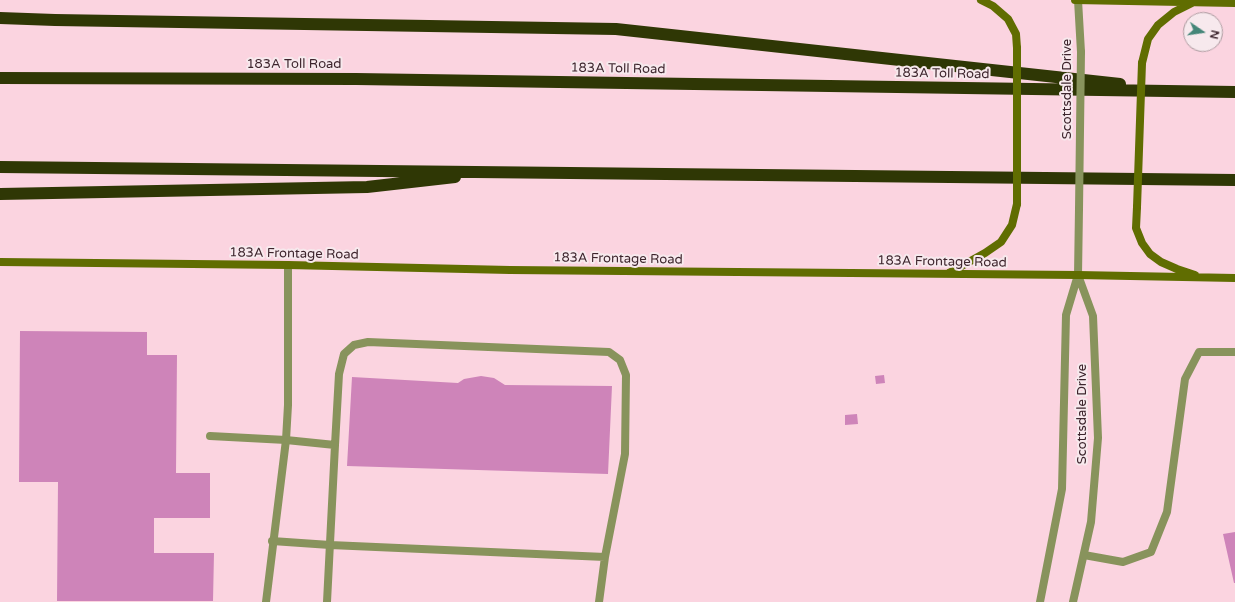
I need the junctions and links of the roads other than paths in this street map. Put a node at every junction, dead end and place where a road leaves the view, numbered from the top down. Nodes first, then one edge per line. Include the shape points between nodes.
1 (981, 0) edge
2 (1077, 0) edge
3 (1192, 2) junction
4 (1235, 3) edge
5 (0, 18) edge
6 (0, 78) edge
7 (1193, 92) junction
8 (1235, 92) edge
9 (0, 167) edge
10 (505, 171) junction
11 (1235, 180) edge
12 (0, 194) edge
13 (0, 262) edge
14 (288, 265) junction
15 (948, 274) junction
16 (1078, 275) junction
17 (1203, 278) junction
18 (1235, 278) edge
19 (1235, 352) edge
20 (210, 436) dead end
21 (286, 440) junction
22 (335, 445) junction
23 (272, 541) junction
24 (330, 545) junction
25 (1084, 555) junction
26 (605, 558) junction
27 (266, 602) edge
28 (328, 602) edge
29 (600, 602) edge
30 (1040, 602) edge
31 (1073, 602) edge

1 - 15 main road, bridge via 1008,19 1016,34 1017,204 1012,225 1000,242
2 - 3 main road
2 - 16 street, Scottsdale Drive, bridge via 1081,52
3 - 4 main road
3 - 17 main road, bridge via 1158,25 1148,38 1142,63 1136,228 1150,254 1177,269
5 - 7 highway via 616,29
6 - 7 highway, 183A Toll Road via 356,79
7 - 8 highway, 183A Toll Road
9 - 10 highway
10 - 11 highway
10 - 12 highway via 367,187
13 - 14 main road, 183A Frontage Road
14 - 15 main road, 183A Frontage Road via 502,270
14 - 21 street
15 - 16 main road, 183A Frontage Road
16 - 17 main road, 183A Frontage Road
16 - 25 street, Scottsdale Drive via 1093,316 1098,438 1091,522
16 - 30 street, Scottsdale Drive via 1066,315 1062,489
17 - 18 main road, 183A Frontage Road
19 - 25 street via 1199,352 1185,379 1167,512 1151,552 1123,562
20 - 21 street
21 - 22 street
21 - 23 street
22 - 24 street
22 - 26 street via 339,374 344,354 354,345 368,342 609,352 620,360 626,375 625,454
23 - 24 street
23 - 27 street
24 - 26 street
24 - 28 street
25 - 31 street, Scottsdale Drive
26 - 29 street

